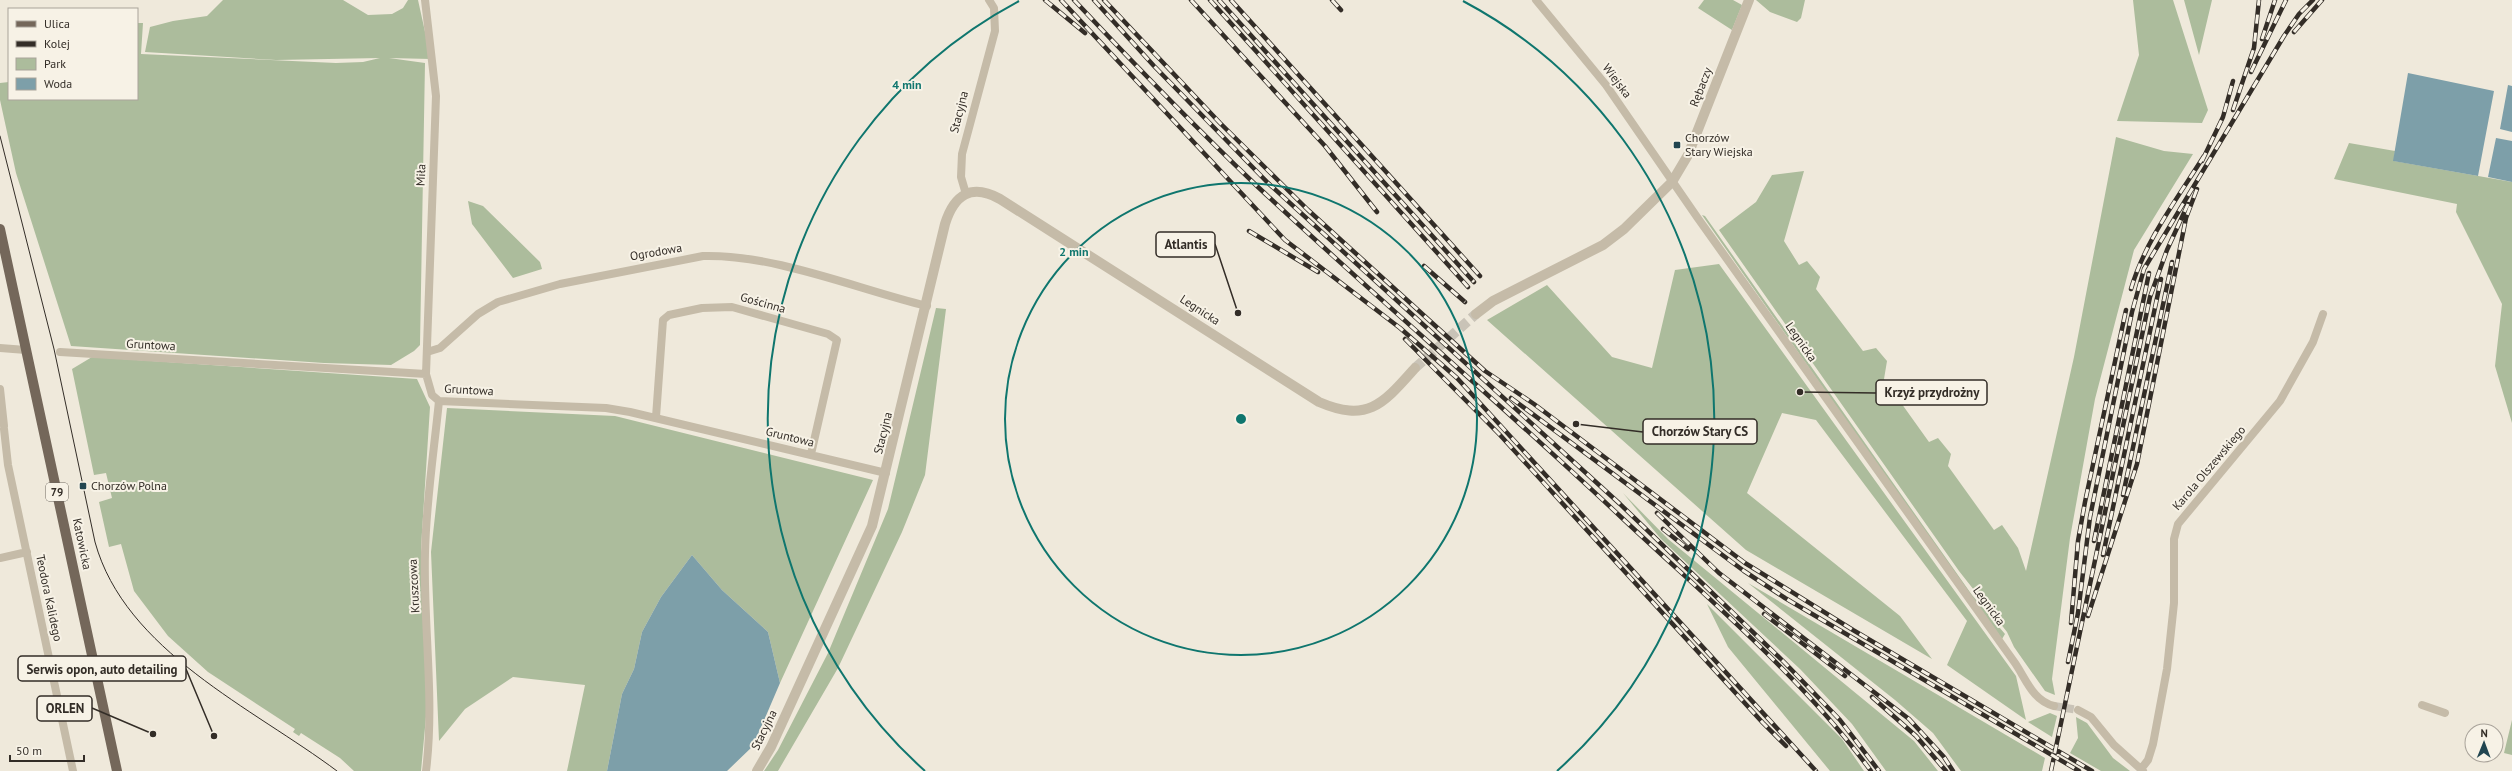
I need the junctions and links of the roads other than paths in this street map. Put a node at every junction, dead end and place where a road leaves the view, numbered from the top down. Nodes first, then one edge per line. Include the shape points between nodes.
1 (425, 0) edge
2 (989, 0) edge
3 (1536, 0) edge
4 (1749, 0) edge
5 (1672, 182) junction
6 (966, 194) junction
7 (0, 229) edge
8 (927, 306) junction
9 (1476, 314) tunnel mouth
10 (2323, 314) dead end
11 (0, 348) edge
12 (26, 350) junction
13 (60, 352) dead end
14 (427, 352) junction
15 (1416, 368) tunnel mouth
16 (426, 374) junction
17 (0, 389) edge
18 (439, 401) junction
19 (656, 417) junction
20 (811, 454) junction
21 (4, 466) edge
22 (886, 473) junction
23 (27, 552) junction
24 (0, 558) edge
25 (2422, 705) dead end
26 (2054, 706) tunnel mouth
27 (2078, 710) tunnel mouth
28 (2445, 713) dead end
29 (2142, 770) edge
30 (73, 771) edge
31 (117, 771) edge
32 (426, 771) edge
33 (757, 771) edge

1 - 14 street, Miła via 436,96
2 - 6 street, Stacyjna via 994,8 995,31 962,154 961,177
3 - 5 street, Wiejska via 1606,85
4 - 5 street, Rębaczy via 1688,154
5 - 9 street via 1624,229 1602,245 1493,301
5 - 26 street, Legnicka via 2036,696 2042,702
6 - 8 street, Stacyjna via 954,202 948,214
6 - 15 street, Legnicka via 982,191 1000,199 1319,402 1338,410 1354,413 1375,406
7 - 12 main road, Katowicka / 79
8 - 14 street, Ogrodowa via 759,260 703,256 560,284 498,302 478,314 440,348
8 - 22 street, Stacyjna
10 - 29 street, Karola Olszewskiego via 2313,342 2280,401 2178,524 2174,539 2174,603 2167,669 2151,753
11 - 12 street
12 - 31 main road, Katowicka / 79
13 - 16 street, Gruntowa
14 - 16 street
16 - 18 street, Gruntowa via 432,395
17 - 21 street, Teodora Kalidego
18 - 19 street, Gruntowa via 606,408
18 - 32 street, Kruszcowa via 425,554 430,744
19 - 20 street, Gruntowa
19 - 20 street, Gościnna via 663,320 669,315 702,308 732,307 828,334 837,340
20 - 22 street, Gruntowa
21 - 23 street, Teodora Kalidego
22 - 33 street, Stacyjna via 872,526 771,747
23 - 24 street
23 - 30 street, Teodora Kalidego
25 - 28 street
27 - 29 street via 2091,717 2114,745

